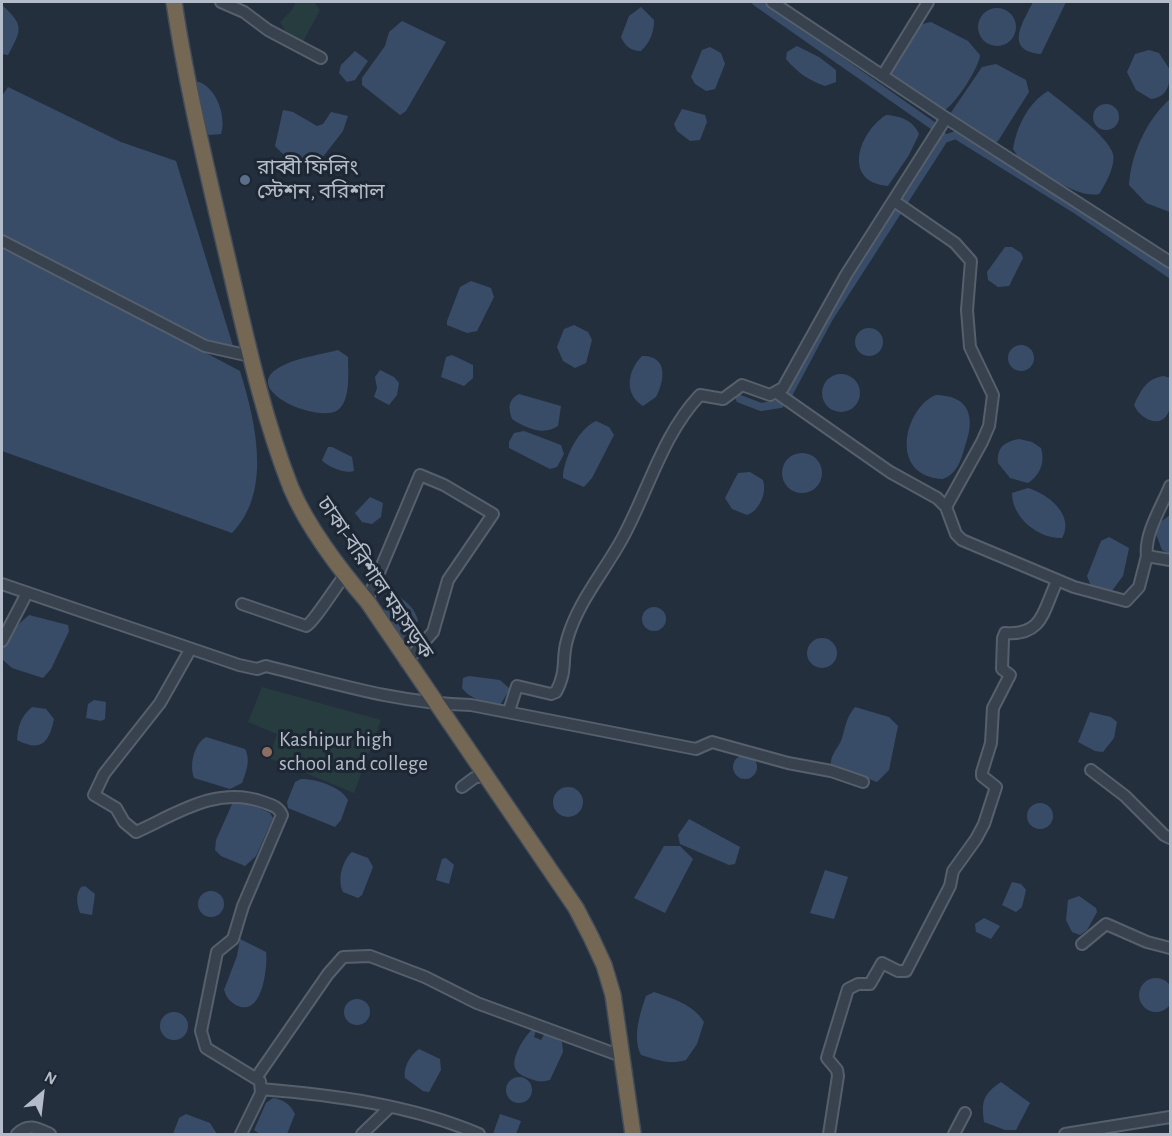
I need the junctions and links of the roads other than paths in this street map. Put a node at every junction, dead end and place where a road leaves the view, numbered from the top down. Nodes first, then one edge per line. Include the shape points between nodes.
1 (174, 2) edge
2 (221, 2) edge
3 (772, 2) edge
4 (928, 2) edge
5 (321, 58) dead end
6 (883, 75) junction
7 (946, 118) junction
8 (894, 201) junction
9 (2, 240) edge
10 (1170, 262) edge
11 (250, 356) junction
12 (777, 393) junction
13 (1170, 486) edge
14 (946, 507) junction
15 (1147, 556) junction
16 (1170, 560) edge
17 (345, 575) junction
18 (1057, 581) junction
19 (2, 584) edge
20 (27, 593) junction
21 (367, 601) junction
22 (242, 604) dead end
23 (2, 641) edge
24 (190, 650) junction
25 (406, 662) junction
26 (436, 705) junction
27 (509, 711) junction
28 (1091, 770) dead end
29 (486, 775) junction
30 (863, 782) dead end
31 (462, 787) dead end
32 (1170, 838) edge
33 (1082, 944) dead end
34 (1170, 948) edge
35 (621, 1056) junction
36 (259, 1083) junction
37 (389, 1108) junction
38 (965, 1113) dead end
39 (1170, 1117) edge
40 (17, 1134) edge
41 (50, 1134) edge
42 (242, 1134) edge
43 (362, 1134) edge
44 (479, 1134) edge
45 (633, 1134) edge
46 (829, 1134) edge
47 (954, 1134) edge
48 (1065, 1134) edge

1 - 11 highway, ঢাকা-বরিশাল মহাসড়ক
2 - 5 street
3 - 6 street
4 - 6 street
6 - 7 street
7 - 8 street
7 - 10 street
8 - 12 street
8 - 14 street via 955,243 971,261 967,310 970,347 993,395 982,442
9 - 11 street via 205,346
11 - 17 highway, ঢাকা-বরিশাল মহাসড়ক via 292,490
12 - 14 street
12 - 27 street via 770,395 742,385 723,399 700,395 694,402 672,436 622,540 597,578 567,640 564,677 556,692 517,686
13 - 15 street via 1150,534
14 - 18 street via 962,540
15 - 16 street
15 - 18 street via 1139,587 1126,601
17 - 21 highway, ঢাকা-বরিশাল মহাসড়ক
17 - 22 street via 306,626
18 - 46 street via 1034,628 1026,634 1005,633 1003,638 1002,669 1010,675 993,708 992,743 982,772 996,787 976,839 953,871 950,886 906,971 882,963 870,984 858,984 848,990 827,1058 838,1076
19 - 20 street
20 - 23 street
20 - 24 street
21 - 25 highway, ঢাকা-বরিশাল মহাসড়ক
21 - 25 street via 420,475 493,514 448,580 433,632
24 - 26 street via 239,665 257,669 266,666 372,694
24 - 36 street via 160,703 104,774 94,795 116,808 136,832 200,802 228,797 252,798 282,815 233,939 217,952 201,1031 206,1048
25 - 26 highway, ঢাকা-বরিশাল মহাসড়ক
26 - 27 street
26 - 29 highway, ঢাকা-বরিশাল মহাসড়ক
27 - 30 street via 696,749 712,742
28 - 32 street
29 - 31 street
29 - 35 highway, ঢাকা-বরিশাল মহাসড়ক via 576,908 604,965 613,995
33 - 34 street via 1106,924
35 - 36 street via 477,1003 370,956 343,957 328,974
35 - 45 highway, ঢাকা-বরিশাল মহাসড়ক
36 - 37 street
36 - 42 street
37 - 43 street
37 - 44 street
38 - 47 street
39 - 48 street
40 - 41 street via 32,1127

